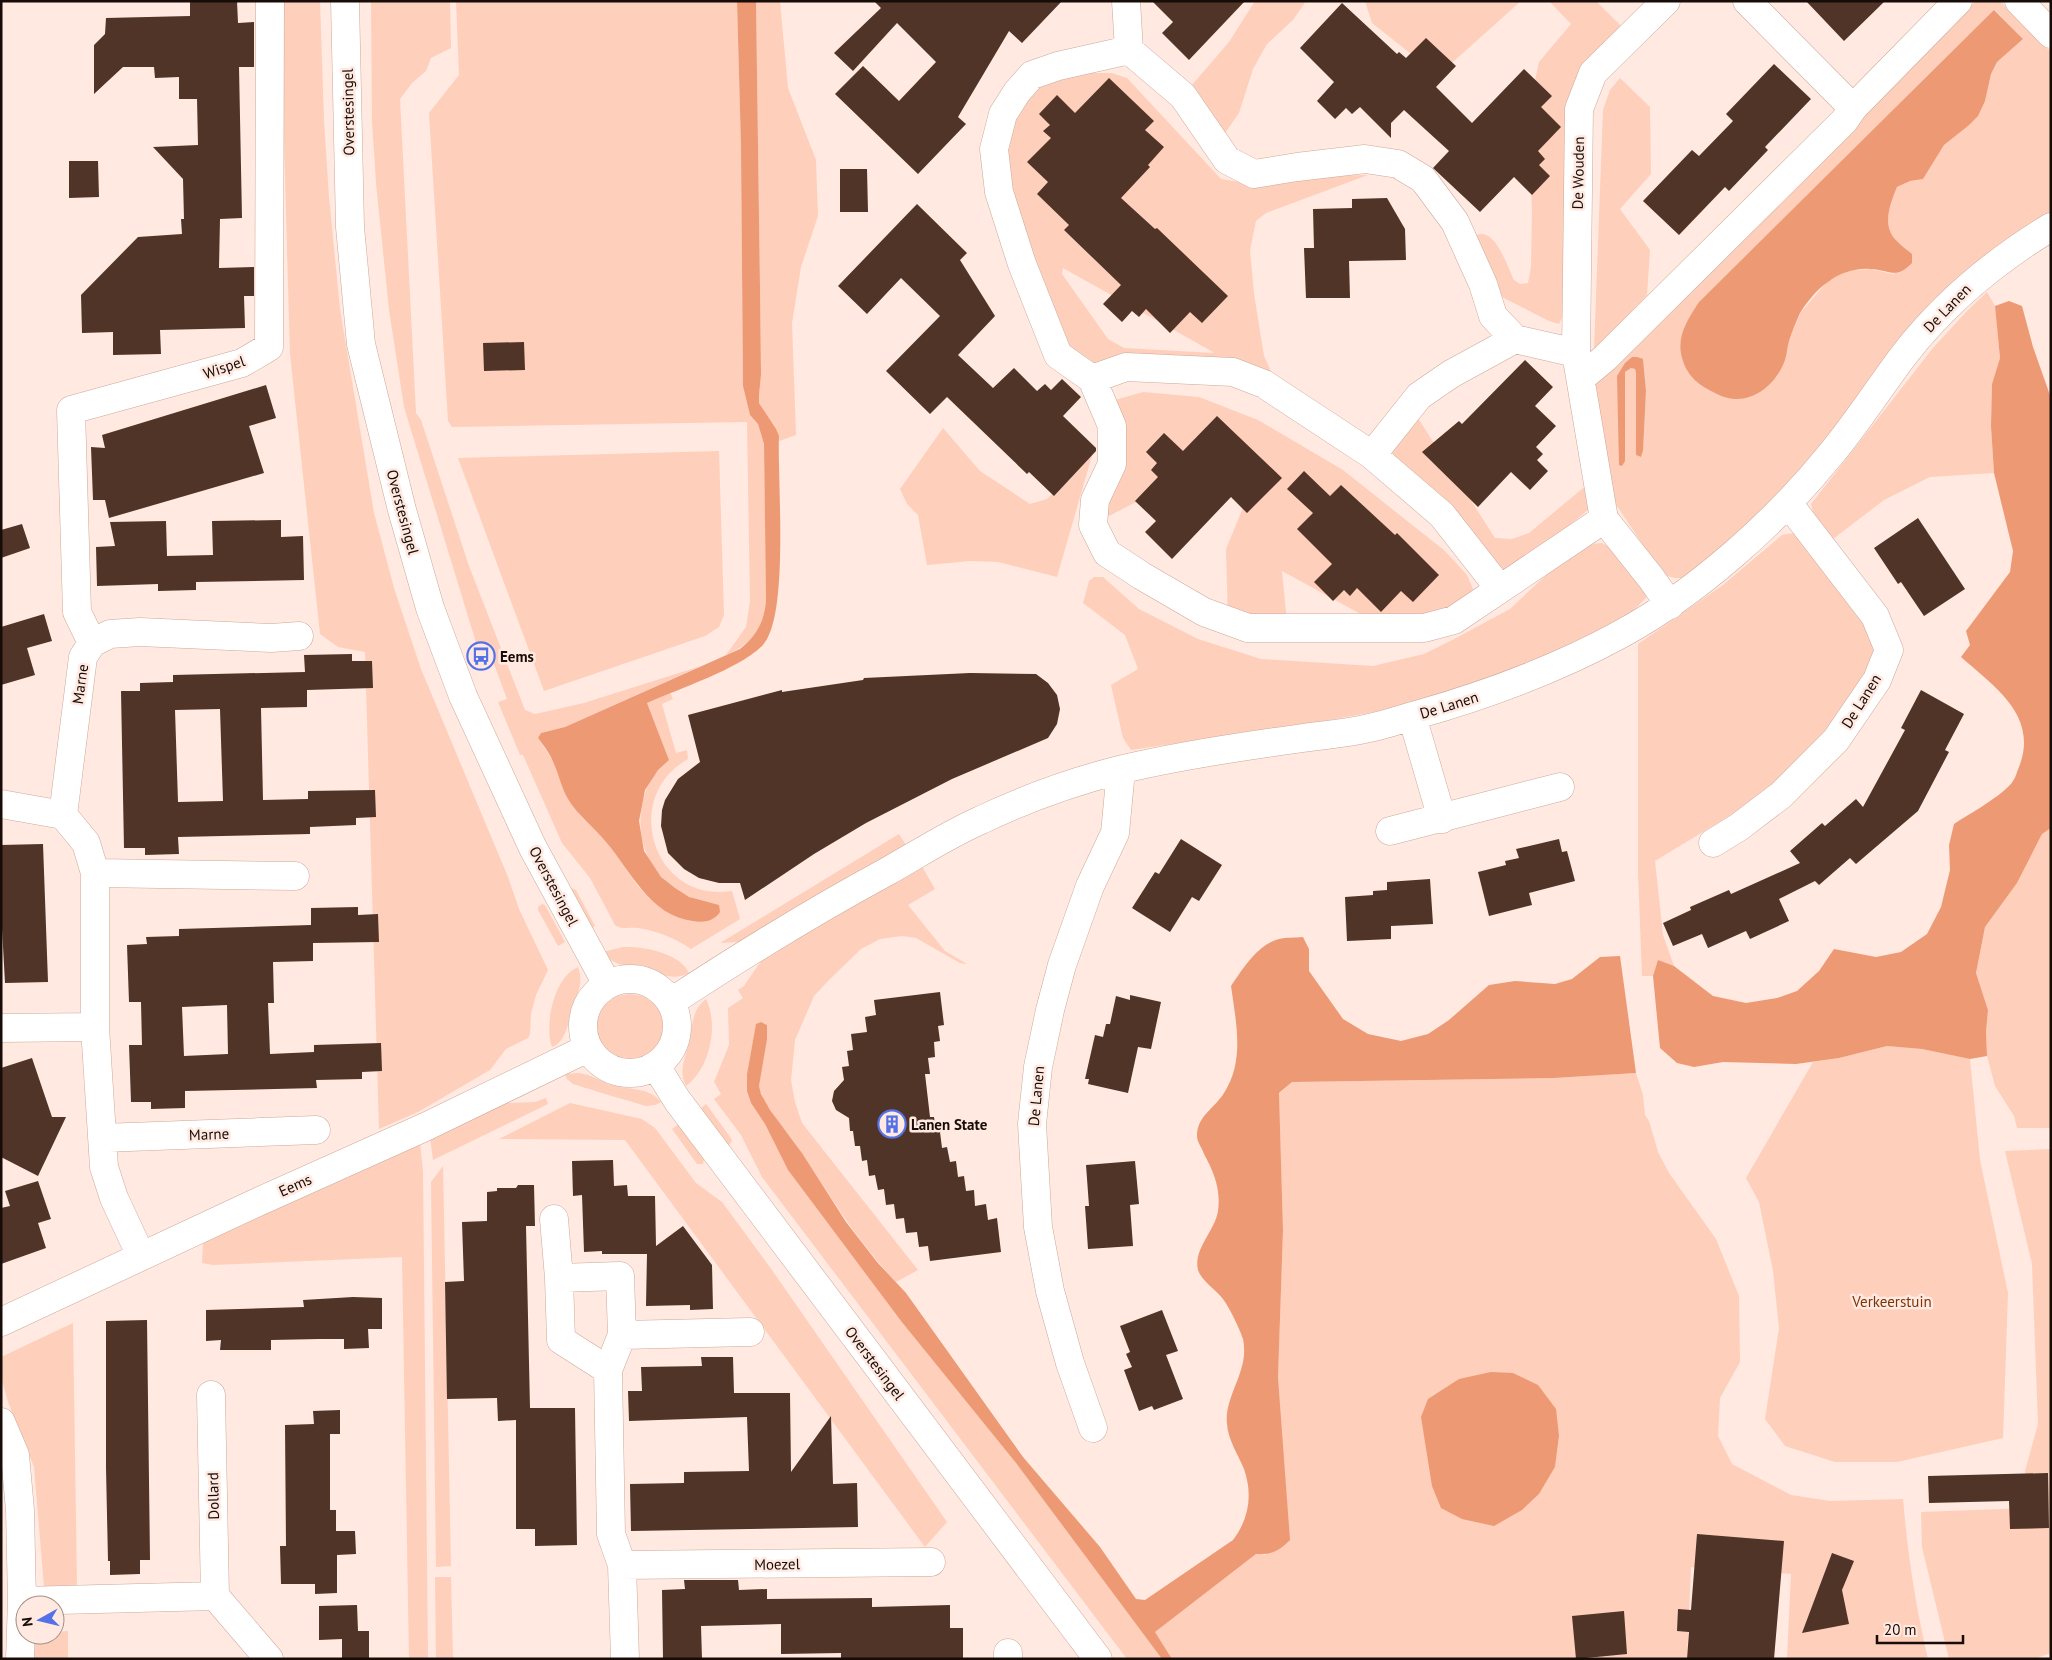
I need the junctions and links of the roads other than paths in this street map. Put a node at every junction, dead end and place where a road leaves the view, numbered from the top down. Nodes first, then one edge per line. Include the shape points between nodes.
1 (270, 1) edge
2 (345, 1) edge
3 (1126, 1) edge
4 (1666, 1) edge
5 (1747, 1) edge
6 (1958, 1) edge
7 (2019, 1) edge
8 (2051, 34) edge
9 (1129, 50) junction
10 (1853, 108) junction
11 (2051, 227) edge
12 (1515, 339) junction
13 (1578, 365) junction
14 (1092, 379) junction
15 (1372, 455) junction
16 (1788, 503) junction
17 (1604, 519) junction
18 (1500, 589) junction
19 (1670, 605) junction
20 (300, 636) dead end
21 (92, 643) junction
22 (1412, 716) junction
23 (1121, 770) junction
24 (1560, 787) dead end
25 (1, 804) edge
26 (63, 815) junction
27 (1442, 819) junction
28 (1390, 831) dead end
29 (1713, 843) dead end
30 (95, 873) junction
31 (294, 876) dead end
32 (607, 984) junction
33 (671, 1002) junction
34 (95, 1027) junction
35 (1, 1028) edge
36 (588, 1048) junction
37 (656, 1066) junction
38 (316, 1130) dead end
39 (102, 1138) junction
40 (554, 1220) dead end
41 (141, 1256) junction
42 (559, 1278) junction
43 (1, 1322) edge
44 (750, 1332) dead end
45 (622, 1335) junction
46 (608, 1370) junction
47 (211, 1395) dead end
48 (1, 1422) edge
49 (1093, 1428) dead end
50 (931, 1562) dead end
51 (622, 1565) junction
52 (22, 1595) edge
53 (215, 1596) junction
54 (65, 1600) edge
55 (20, 1645) edge
56 (20, 1659) edge
57 (269, 1659) edge
58 (624, 1659) edge
59 (1098, 1659) edge

1 - 21 street, Wispel via 268,347 242,363 71,410 77,612
2 - 32 street, Overstesingel via 350,227 361,344 402,510 430,608 463,696 533,848
3 - 9 street
4 - 13 street, De Wouden via 1594,73 1579,109
5 - 10 street
6 - 10 street
7 - 8 street
9 - 12 street via 1183,96 1227,160 1254,174 1365,159 1398,164 1423,179 1455,222 1493,316
9 - 14 street via 1032,75 1003,114 994,149 1002,201 1022,264 1058,355
10 - 13 street via 1844,121 1605,358
11 - 16 street, De Lanen via 1978,277 1940,314 1906,352 1831,454
12 - 13 street
12 - 15 street via 1451,374 1419,396
13 - 17 street, De Wouden
14 - 15 street via 1126,367 1233,372 1264,384
14 - 18 street via 1112,426 1112,464 1095,500 1094,525 1106,553 1204,612 1248,628 1424,628 1454,620
15 - 18 street via 1442,515
16 - 19 street, De Lanen via 1719,567
16 - 29 street, De Lanen via 1875,616 1889,650 1877,680 1836,740 1782,795
17 - 18 street
17 - 19 street, De Wouden
19 - 22 street, De Lanen via 1566,661 1471,700
20 - 21 street, Marne via 271,638 140,632 110,634
21 - 26 street, Marne via 83,657
22 - 23 street, De Lanen via 1370,728 1231,748
22 - 27 street, De Lanen
23 - 33 street, De Lanen via 1060,788 979,820 854,889
23 - 49 street, De Lanen via 1115,833 1090,886 1050,1010 1038,1067 1032,1124 1038,1228 1050,1291
24 - 27 street
25 - 26 street
26 - 30 street via 86,843
27 - 28 street
30 - 31 street
30 - 34 street
32 - 33 street via 637,979 651,983
32 - 36 street via 591,999 585,1011 584,1036
33 - 37 street via 677,1019 676,1037 669,1053
34 - 35 street
34 - 39 street
36 - 37 street via 596,1059 618,1072 638,1072
36 - 41 street, Eems via 425,1128
37 - 59 street, Overstesingel via 680,1105
38 - 39 street, Marne
39 - 41 street via 104,1167 114,1198
40 - 42 street
41 - 43 street, Eems
42 - 45 street via 620,1276
42 - 46 street via 561,1340
44 - 45 street
45 - 46 street
46 - 51 street via 611,1534
47 - 53 street, Dollard
48 - 52 street via 15,1455
50 - 51 street, Moezel
51 - 58 street
53 - 54 street
53 - 57 street
55 - 56 street

